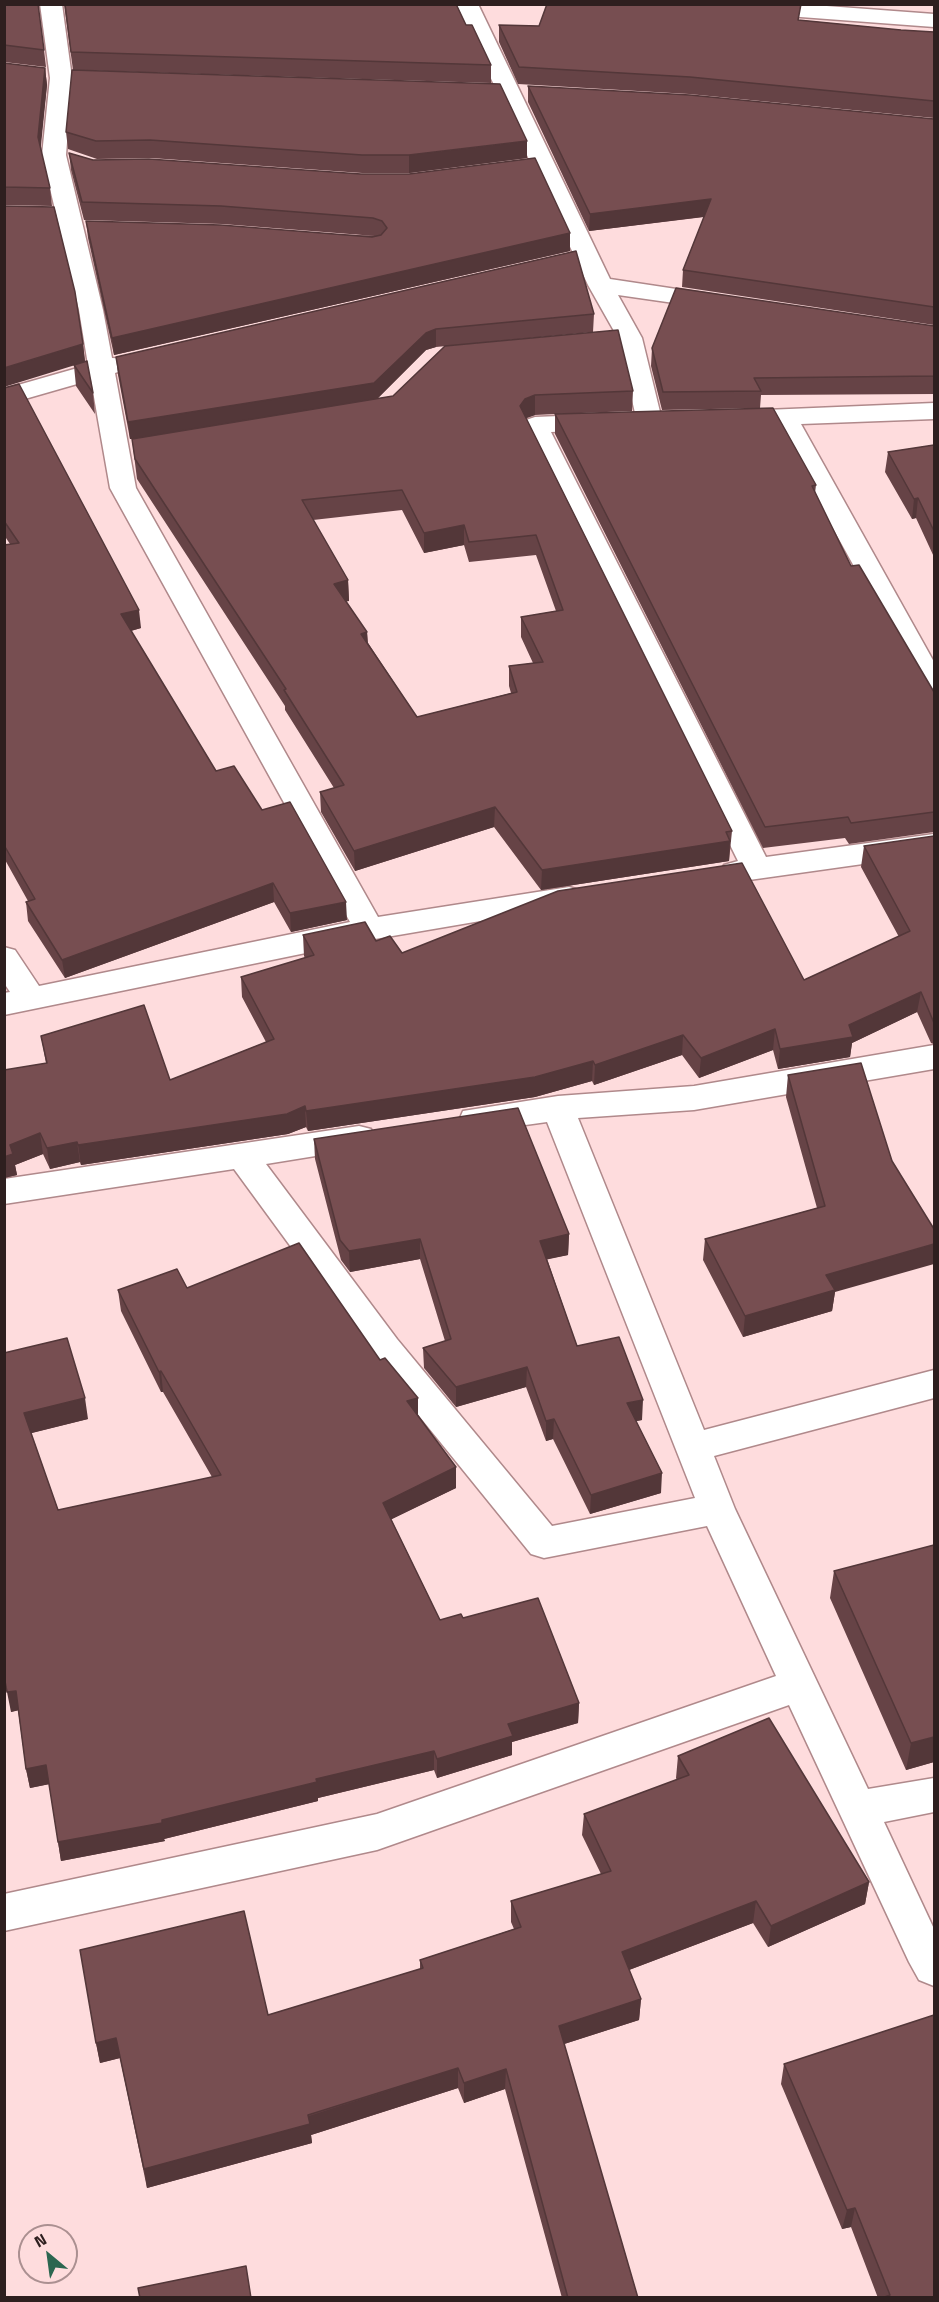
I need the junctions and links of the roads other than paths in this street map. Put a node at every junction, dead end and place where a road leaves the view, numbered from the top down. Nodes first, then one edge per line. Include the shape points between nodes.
1 (51, 4) edge
2 (467, 4) edge
3 (707, 4) edge
4 (934, 21) edge
5 (600, 285) junction
6 (738, 305) edge
7 (136, 360) edge
8 (102, 368) junction
9 (4, 397) edge
10 (934, 411) edge
11 (784, 418) junction
12 (739, 419) edge
13 (934, 686) edge
14 (934, 844) edge
15 (757, 869) junction
16 (711, 876) edge
17 (597, 892) edge
18 (369, 929) junction
19 (4, 958) edge
20 (18, 1001) edge
21 (934, 1057) edge
22 (558, 1108) junction
23 (441, 1125) edge
24 (382, 1134) edge
25 (242, 1156) junction
26 (4, 1192) edge
27 (934, 1384) edge
28 (693, 1447) junction
29 (717, 1509) junction
30 (801, 1684) junction
31 (934, 1795) edge
32 (858, 1809) junction
33 (4, 1913) edge
34 (934, 1967) edge

1 - 8 street via 62,77 70,222
2 - 5 street via 508,92 532,166 577,259
3 - 4 street
5 - 6 street
5 - 15 street via 618,339 660,420 535,425
7 - 8 street
8 - 9 street
8 - 18 street via 128,450 123,488
10 - 11 street
11 - 12 street
11 - 13 street
14 - 15 street
15 - 16 street
17 - 18 street
18 - 20 street
19 - 20 street
21 - 22 street via 694,1098
22 - 23 street
22 - 28 street
24 - 25 street
25 - 26 street
25 - 29 street via 385,1349 544,1543
27 - 28 street
28 - 29 street
29 - 30 street
30 - 32 street
30 - 33 street via 377,1832
31 - 32 street
32 - 34 street

